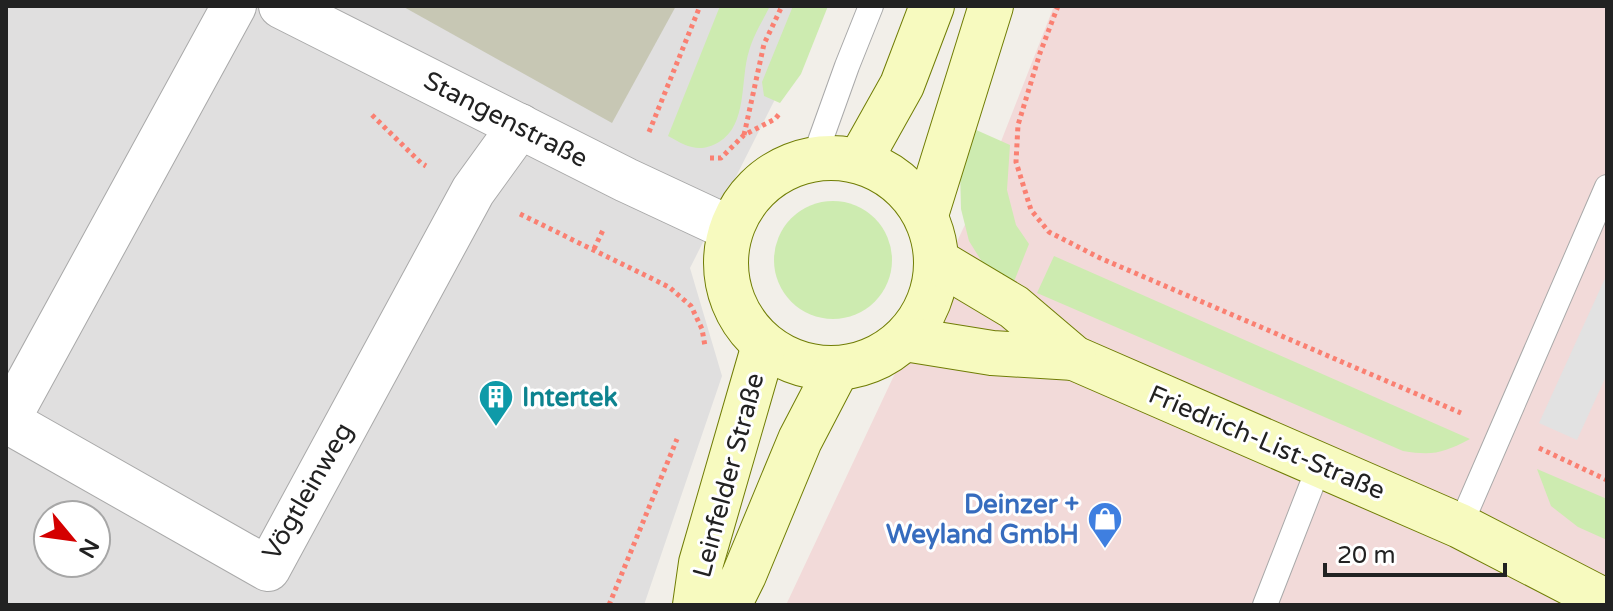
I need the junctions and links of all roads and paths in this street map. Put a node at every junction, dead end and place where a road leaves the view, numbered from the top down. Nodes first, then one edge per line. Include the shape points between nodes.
1 (234, 6) edge
2 (281, 6) edge
3 (700, 6) edge
4 (782, 6) edge
5 (871, 6) edge
6 (932, 6) edge
7 (991, 6) edge
8 (1058, 6) edge
9 (367, 111) dead end
10 (520, 126) junction
11 (744, 135) dead end
12 (644, 144) dead end
13 (814, 158) junction
14 (860, 160) junction
15 (1607, 187) edge
16 (473, 191) junction
17 (926, 215) junction
18 (731, 229) junction
19 (937, 261) junction
20 (905, 339) junction
21 (764, 345) junction
22 (706, 355) dead end
23 (1074, 358) junction
24 (837, 369) junction
25 (681, 429) dead end
26 (1503, 430) junction
27 (1320, 464) junction
28 (1607, 480) edge
29 (1460, 526) junction
30 (1607, 574) edge
31 (1607, 602) edge
32 (609, 605) edge
33 (695, 605) edge
34 (729, 605) edge
35 (1265, 605) edge

1 - 16 street, Vögtleinweg via 7,421 268,569
2 - 10 street, Stangenstraße
3 - 12 path
4 - 11 path via 764,44
5 - 13 lane
6 - 14 main road via 902,85
7 - 17 main road
8 - 26 path via 1018,125 1016,162 1031,210 1049,232
9 - 16 path via 421,163
10 - 16 street, Vögtleinweg
10 - 18 street, Stangenstraße
13 - 14 main road, Leinfelder Straße
13 - 18 main road, Leinfelder Straße via 778,171 749,196
14 - 17 main road, Leinfelder Straße via 899,181
15 - 26 lane
16 - 22 path via 669,287 691,306
17 - 19 main road, Leinfelder Straße
18 - 21 main road, Leinfelder Straße via 725,261 729,292 743,321
19 - 20 main road, Leinfelder Straße via 929,303
19 - 23 main road, Friedrich-List-Straße via 1014,307
20 - 23 main road, Friedrich-List-Straße via 992,353
20 - 24 main road, Leinfelder Straße via 873,360
21 - 24 main road, Leinfelder Straße via 798,363
21 - 33 main road, Leinfelder Straße via 701,563
23 - 27 main road, Friedrich-List-Straße
24 - 34 main road, Leinfelder Straße via 800,440
25 - 32 path
26 - 28 path
26 - 29 lane
27 - 29 main road, Friedrich-List-Straße
27 - 35 lane
29 - 30 main road, Friedrich-List-Straße
29 - 31 main road, Friedrich-List-Straße

